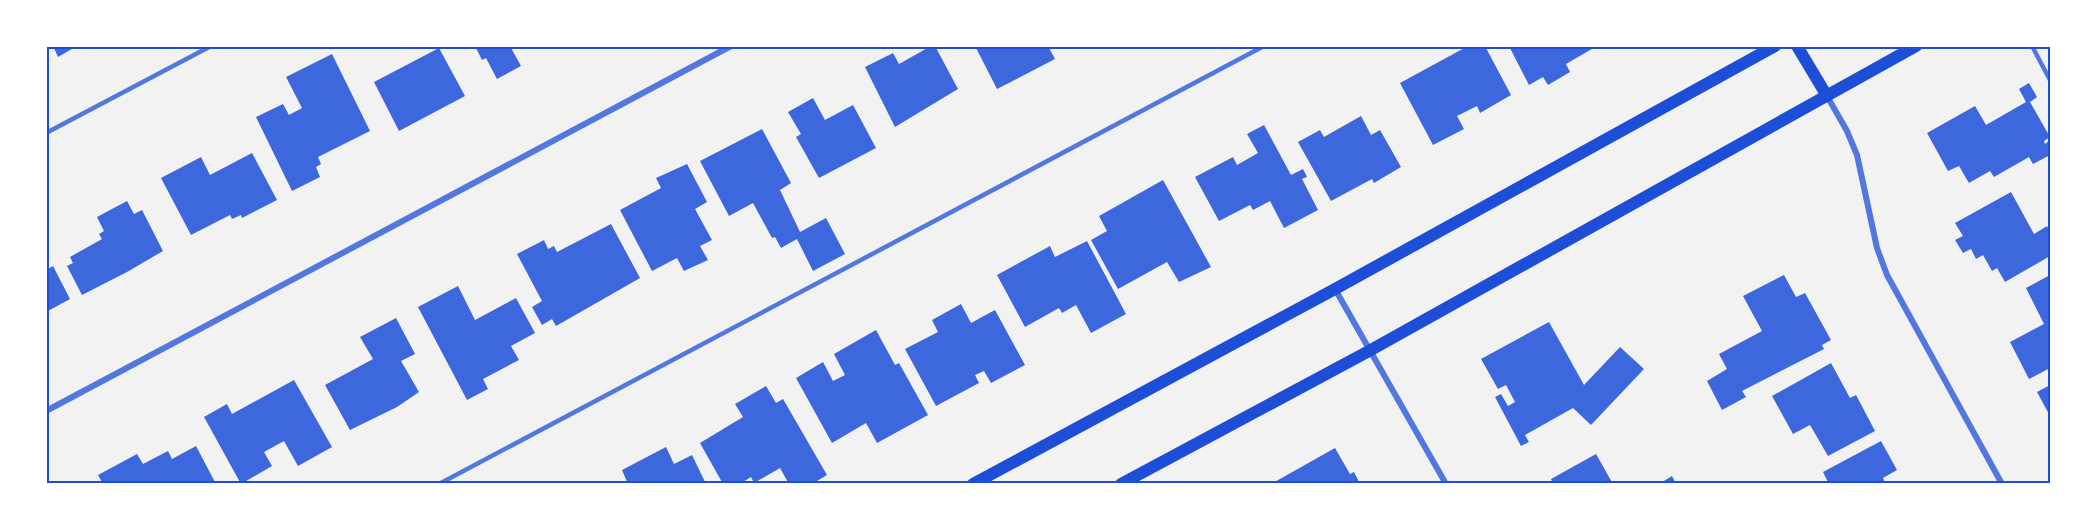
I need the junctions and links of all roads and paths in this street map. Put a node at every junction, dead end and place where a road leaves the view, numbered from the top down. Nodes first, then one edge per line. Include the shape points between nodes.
1 (211, 46) edge
2 (731, 46) edge
3 (1264, 46) edge
4 (1775, 46) edge
5 (1797, 46) edge
6 (1916, 46) edge
7 (2032, 46) edge
8 (2050, 80) edge
9 (1827, 96) junction
10 (46, 134) edge
11 (1335, 289) junction
12 (1370, 351) junction
13 (46, 411) edge
14 (439, 483) edge
15 (973, 483) edge
16 (1121, 483) edge
17 (1446, 483) edge
18 (2002, 483) edge

1 - 10 lane
2 - 13 street
3 - 14 lane
4 - 11 main road
5 - 9 main road
6 - 9 main road
7 - 8 lane
9 - 12 main road
9 - 18 street via 1857,155 1877,248 1887,275
11 - 12 street
11 - 15 main road
12 - 16 main road
12 - 17 street

